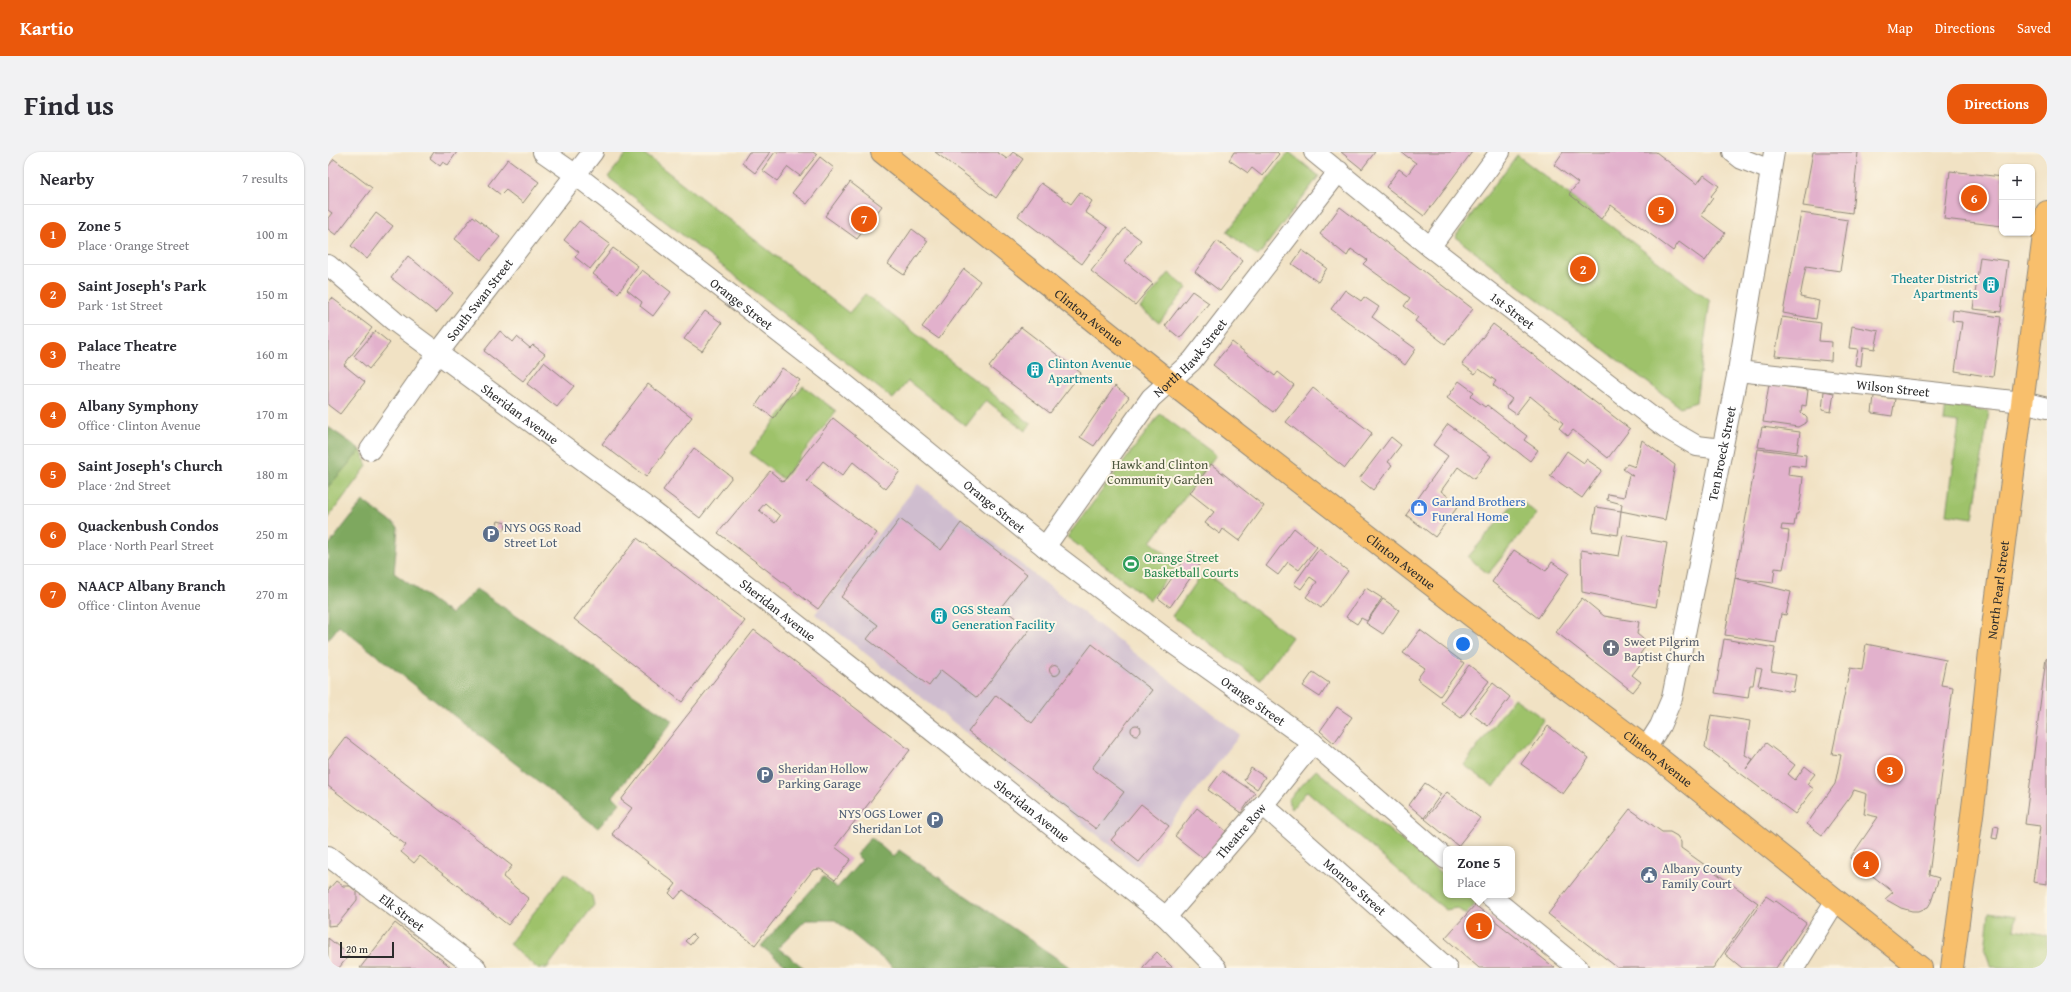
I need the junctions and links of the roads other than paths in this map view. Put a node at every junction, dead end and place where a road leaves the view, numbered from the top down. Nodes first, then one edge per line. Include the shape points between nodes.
1 (543, 152) edge
2 (593, 152) edge
3 (882, 152) edge
4 (1314, 152) edge
5 (1500, 152) edge
6 (1733, 152) edge
7 (1772, 161) edge
8 (1339, 171) junction
9 (576, 175) junction
10 (2047, 212) edge
11 (1430, 247) junction
12 (328, 265) edge
13 (438, 353) junction
14 (1738, 371) junction
15 (1169, 382) junction
16 (2023, 402) junction
17 (2047, 408) edge
18 (370, 450) dead end
19 (1722, 450) junction
20 (1045, 547) junction
21 (1313, 743) junction
22 (1646, 748) junction
23 (1263, 805) junction
24 (328, 856) edge
25 (1443, 856) edge
26 (1493, 898) edge
27 (1836, 900) junction
28 (1166, 917) junction
29 (476, 968) edge
30 (1216, 968) edge
31 (1447, 968) edge
32 (1578, 968) edge
33 (1794, 968) edge
34 (1922, 968) edge
35 (1952, 968) edge

1 - 9 street, Orange Street
2 - 9 street, South Swan Street
3 - 15 main road, Clinton Avenue
4 - 8 street, 1st Street
5 - 11 street
6 - 7 street via 1742,159
7 - 14 street, Ten Broeck Street
8 - 11 street, 1st Street
8 - 15 street, North Hawk Street via 1192,361
9 - 13 street, South Swan Street
9 - 20 street, Orange Street via 835,376
10 - 16 main road, North Pearl Street
11 - 19 street, 1st Street via 1666,428 1697,446
12 - 13 street, Sheridan Avenue via 394,321
13 - 18 street, South Swan Street
13 - 28 street, Sheridan Avenue via 652,511
14 - 16 street, Wilson Street
14 - 19 street, Ten Broeck Street
15 - 20 street, North Hawk Street via 1150,398
15 - 22 main road, Clinton Avenue
16 - 17 street, Wilson Street
16 - 35 main road, North Pearl Street
19 - 22 street, Ten Broeck Street via 1672,698 1660,726
20 - 21 street, Orange Street via 1164,637
21 - 23 street, Theatre Row
21 - 25 street, Orange Street
22 - 27 main road, Clinton Avenue
23 - 28 street, Theatre Row
23 - 31 street, Monroe Street
24 - 29 street, Elk Street
26 - 32 street
27 - 33 street
27 - 34 main road, Clinton Avenue
28 - 30 street, Sheridan Avenue

